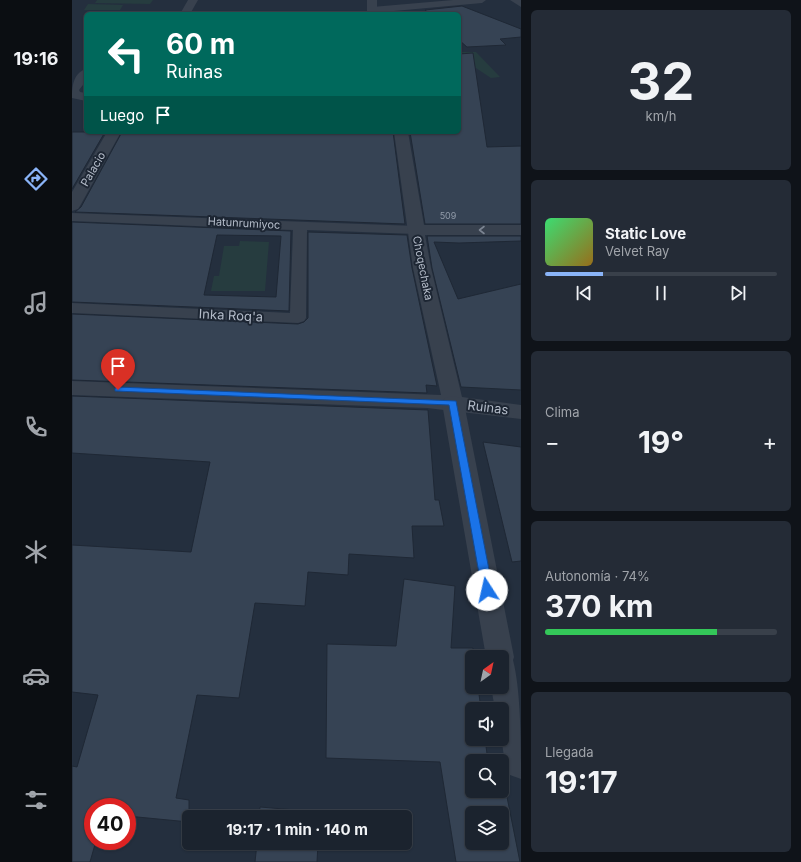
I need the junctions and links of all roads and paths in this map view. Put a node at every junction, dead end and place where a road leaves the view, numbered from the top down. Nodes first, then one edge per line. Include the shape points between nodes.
1 (193, 0) edge
2 (482, 0) edge
3 (514, 0) edge
4 (521, 4) edge
5 (372, 8) edge
6 (186, 12) edge
7 (72, 70) edge
8 (84, 72) edge
9 (84, 75) edge
10 (84, 96) edge
11 (113, 134) edge
12 (401, 134) edge
13 (72, 206) edge
14 (72, 216) edge
15 (300, 226) junction
16 (416, 230) junction
17 (521, 230) edge
18 (72, 308) edge
19 (72, 388) edge
20 (453, 403) junction
21 (521, 412) edge
22 (499, 650) edge
23 (507, 694) edge
24 (521, 764) edge

1 - 6 street
2 - 5 street
3 - 4 street
7 - 8 street
9 - 10 street via 73,90 74,94
11 - 13 street, Palacio
12 - 16 street, Choqechaka
14 - 15 street, Hatunrumiyoc
15 - 16 street, Hatunrumiyoc
15 - 18 street, Inka Roq'a via 298,318
17 -> 16 street
16 - 20 street, Choqechaka via 422,268
19 - 20 street, Ruinas via 302,395
20 - 21 street, Ruinas
20 - 22 street, Choqechaka
23 - 24 street

